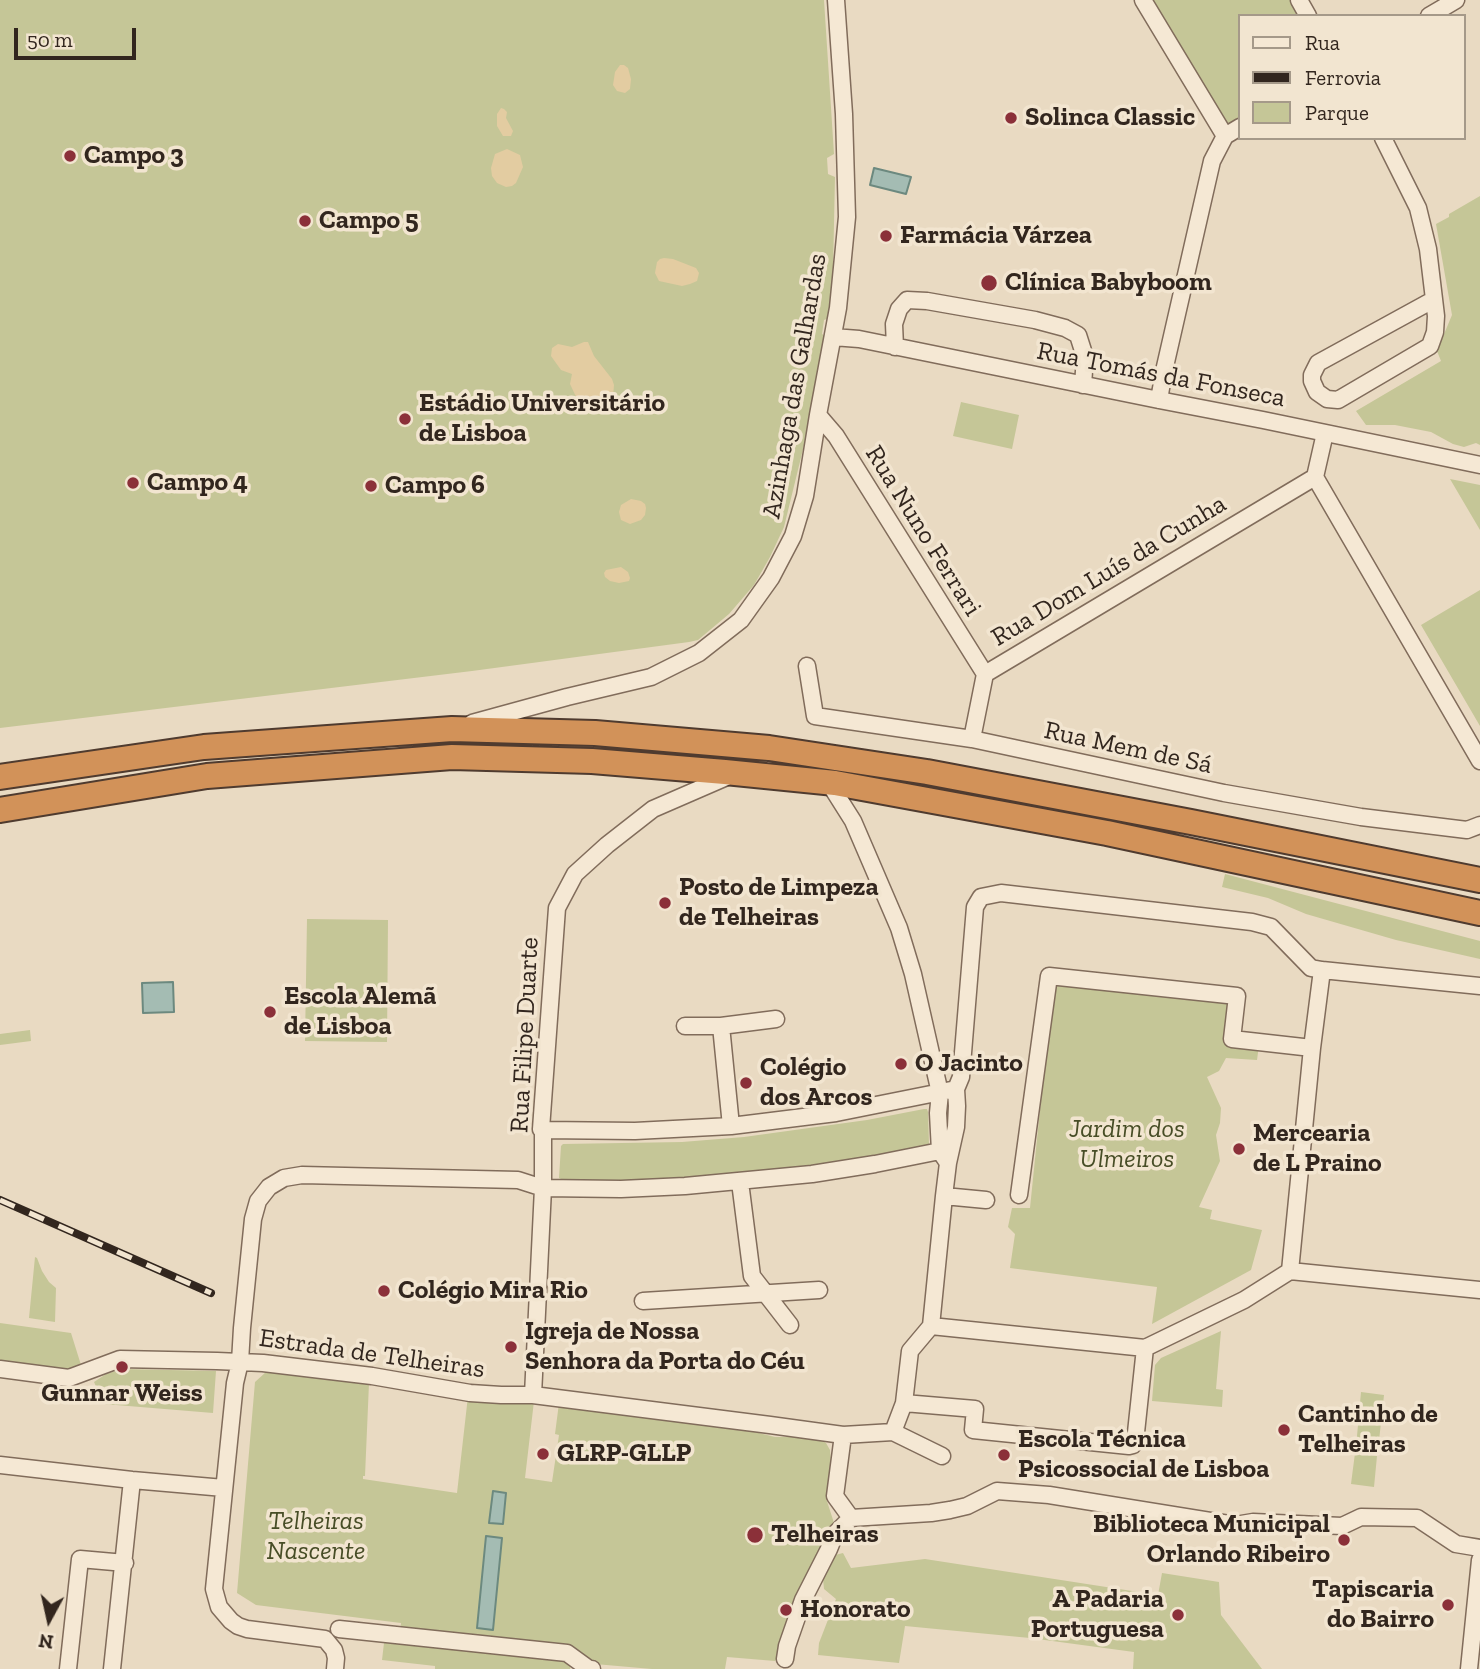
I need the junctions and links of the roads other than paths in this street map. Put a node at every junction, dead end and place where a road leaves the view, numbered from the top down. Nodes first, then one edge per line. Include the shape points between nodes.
1 (836, 0) edge
2 (1143, 0) edge
3 (1456, 0) edge
4 (1432, 14) edge
5 (1238, 128) edge
6 (1225, 136) junction
7 (1384, 140) edge
8 (1433, 300) junction
9 (833, 337) junction
10 (895, 347) junction
11 (1083, 385) junction
12 (1158, 400) junction
13 (818, 415) junction
14 (1325, 433) junction
15 (1480, 465) edge
16 (1315, 477) junction
17 (807, 666) dead end
18 (985, 674) junction
19 (452, 729) junction
20 (972, 739) junction
21 (1480, 761) edge
22 (735, 773) junction
23 (0, 777) edge
24 (829, 783) junction
25 (0, 810) edge
26 (1480, 825) edge
27 (1230, 860) junction
28 (1480, 880) edge
29 (1480, 913) edge
30 (1480, 930) edge
31 (1322, 971) junction
32 (1480, 986) edge
33 (776, 1019) dead end
34 (685, 1026) dead end
35 (721, 1027) junction
36 (1312, 1048) junction
37 (948, 1091) junction
38 (731, 1126) junction
39 (543, 1130) junction
40 (944, 1157) junction
41 (740, 1182) junction
42 (542, 1188) junction
43 (1019, 1195) dead end
44 (944, 1196) junction
45 (986, 1200) dead end
46 (1290, 1271) junction
47 (820, 1290) dead end
48 (1480, 1290) edge
49 (764, 1293) junction
50 (643, 1301) dead end
51 (790, 1325) dead end
52 (931, 1325) junction
53 (1145, 1348) junction
54 (240, 1362) junction
55 (0, 1369) edge
56 (533, 1395) junction
57 (904, 1403) junction
58 (893, 1432) junction
59 (843, 1436) junction
60 (942, 1455) dead end
61 (0, 1465) edge
62 (132, 1480) junction
63 (224, 1488) junction
64 (851, 1518) junction
65 (1480, 1548) edge
66 (1480, 1560) edge
67 (124, 1563) junction
68 (339, 1629) dead end
69 (785, 1659) dead end
70 (68, 1669) edge
71 (112, 1669) edge
72 (335, 1669) edge
73 (592, 1669) edge
74 (1469, 1669) edge

1 - 9 street, Azinhaga das Galhardas via 847,217
2 - 6 street
3 - 4 street
5 - 6 street
6 - 12 street via 1212,161
7 - 8 street via 1418,208
8 - 8 street via 1318,363 1312,375 1317,392 1338,400 1430,345 1436,332
9 - 10 street, Rua Tomás da Fonseca
9 - 13 street, Azinhaga das Galhardas
10 - 11 street, Rua Tomás da Fonseca
10 - 11 street via 894,324 907,300 1035,320 1078,335 1085,357
11 - 12 street, Rua Tomás da Fonseca
12 - 14 street, Rua Tomás da Fonseca
13 - 18 street, Rua Nuno Ferrari via 836,436
13 - 19 street, Azinhaga das Galhardas via 805,496 793,536 741,620 699,653 651,677
14 - 15 street, Rua Tomás da Fonseca
14 - 16 street
16 - 18 street, Rua Dom Luís da Cunha
16 - 21 street
17 - 20 street, Rua Mem de Sá via 815,716
18 - 20 street, Rua Dom Luís da Cunha
19 - 23 highway via 204,747
19 - 28 highway via 595,733 769,748 928,772
20 - 26 street, Rua Mem de Sá via 1333,812 1466,830
22 - 24 highway
22 - 25 highway via 592,761 452,757 207,776
22 - 39 street, Rua Filipe Duarte via 653,810 607,845 571,881 557,908
24 - 27 highway
24 - 37 street via 853,821 900,928
27 - 29 highway
27 - 30 highway
31 - 32 street
31 - 36 street
31 - 37 street via 1311,968 1271,927 1252,922 1002,893 981,897 975,907 961,1077
33 - 35 street
34 - 35 street
35 - 38 street
36 - 43 street via 1232,1039 1237,996 1049,976
36 - 46 street
37 - 38 street via 836,1113
37 - 40 street via 938,1114
38 - 39 street via 635,1132
39 - 42 street, Rua Filipe Duarte
40 - 41 street
40 - 44 street
41 - 42 street
41 - 49 street via 752,1276
42 - 54 street via 518,1180 284,1178 263,1193 255,1209
42 - 56 street, Rua Filipe Duarte
44 - 45 street
44 - 52 street
46 - 48 street
46 - 53 street via 1244,1300
47 - 49 street
49 - 50 street
49 - 51 street
52 - 53 street
52 - 57 street via 910,1351
53 - 57 street via 1135,1442 1129,1446 973,1430 975,1409
54 - 55 street, Estrada de Telheiras via 120,1359 69,1378
54 - 56 street, Estrada de Telheiras via 372,1376 470,1393
54 - 63 street
56 - 59 street, Estrada de Telheiras
57 - 58 street
58 - 59 street, Estrada de Telheiras
58 - 60 street
59 - 64 street via 835,1496
61 - 62 street
62 - 63 street
62 - 67 street
63 - 72 street via 215,1589 219,1607 230,1621 247,1629 325,1639 334,1650
64 - 65 street via 950,1510 997,1491 1049,1494 1236,1525 1253,1521 1342,1526 1361,1517 1417,1518 1456,1544
64 - 69 street via 835,1534 803,1600
66 - 74 street
67 - 70 street via 80,1559
67 - 71 street
68 - 73 street via 567,1653

